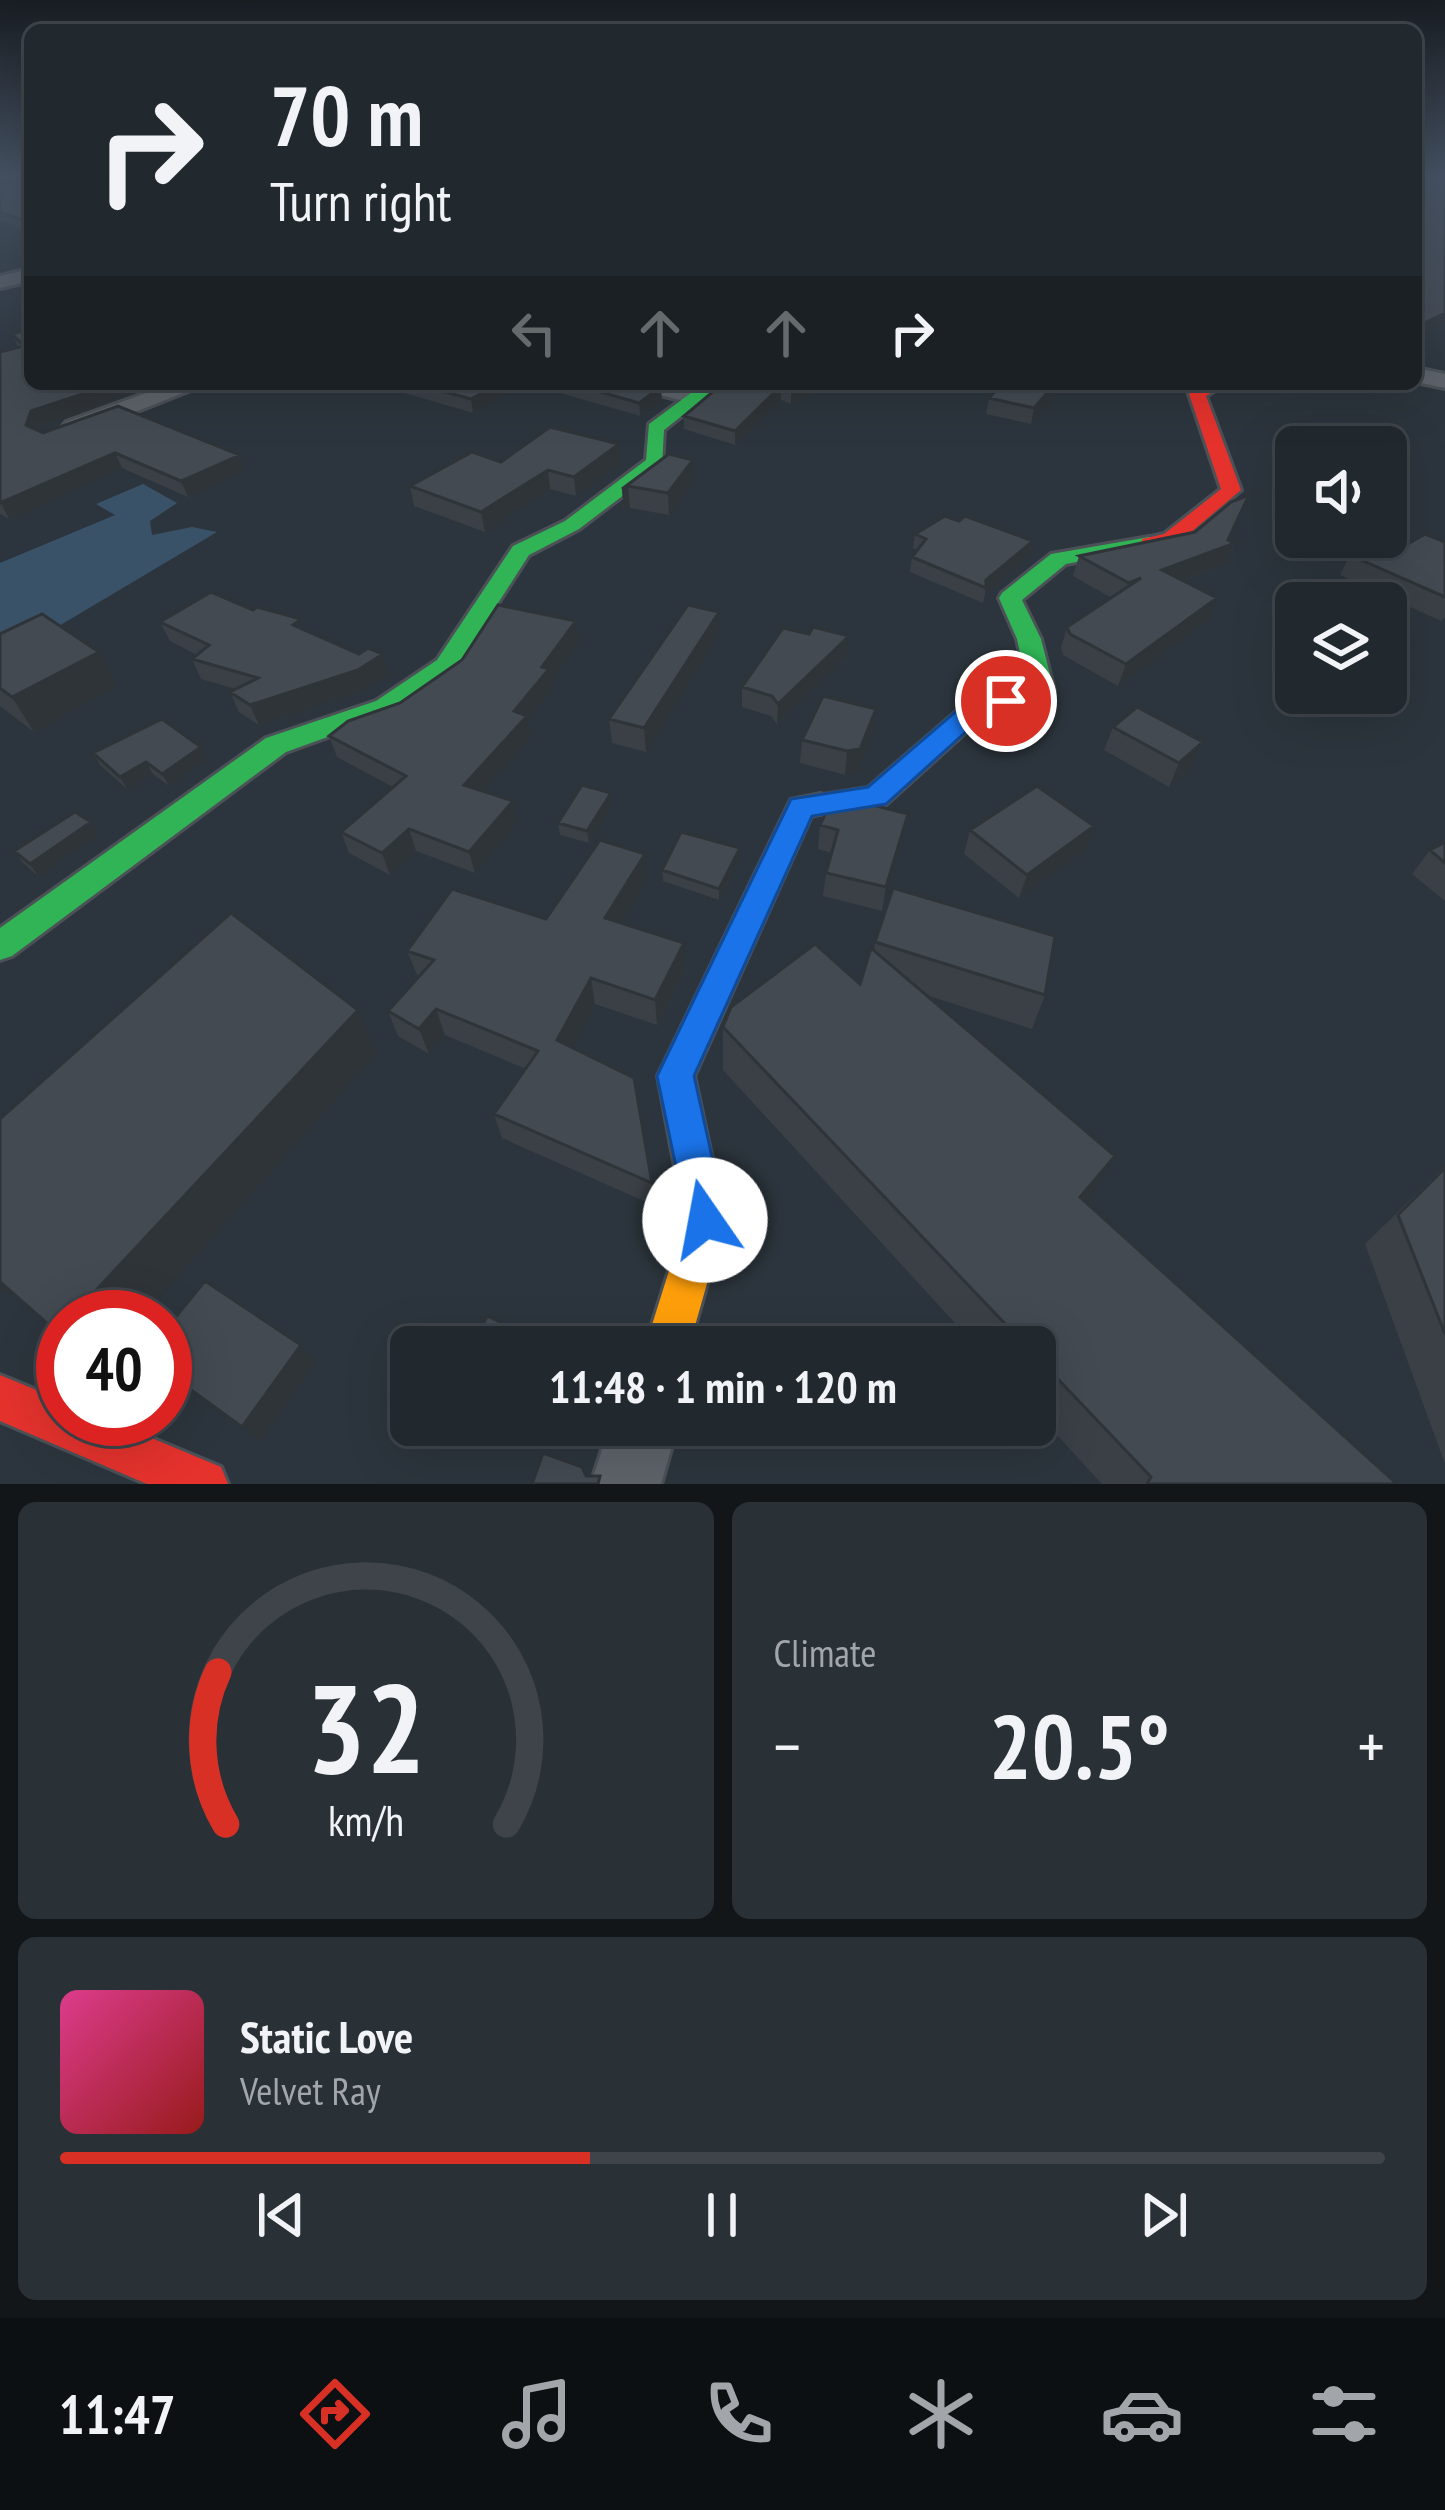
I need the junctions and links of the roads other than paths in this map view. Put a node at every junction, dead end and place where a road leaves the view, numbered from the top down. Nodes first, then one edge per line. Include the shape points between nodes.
1 (177, 390) edge
2 (1205, 390) edge
3 (705, 391) edge
4 (50, 436) edge
5 (0, 946) edge
6 (673, 1326) edge
7 (0, 1398) edge
8 (638, 1446) edge
9 (204, 1484) edge
10 (626, 1484) edge

1 - 4 street
2 - 6 street via 1197,394 1231,490 1171,539 1059,560 1010,598 1041,690 970,713 876,797 801,807 676,1076 705,1220
3 - 5 street via 656,428 655,462 572,526 521,551 446,665 385,707 276,745
7 - 9 street
8 - 10 street

